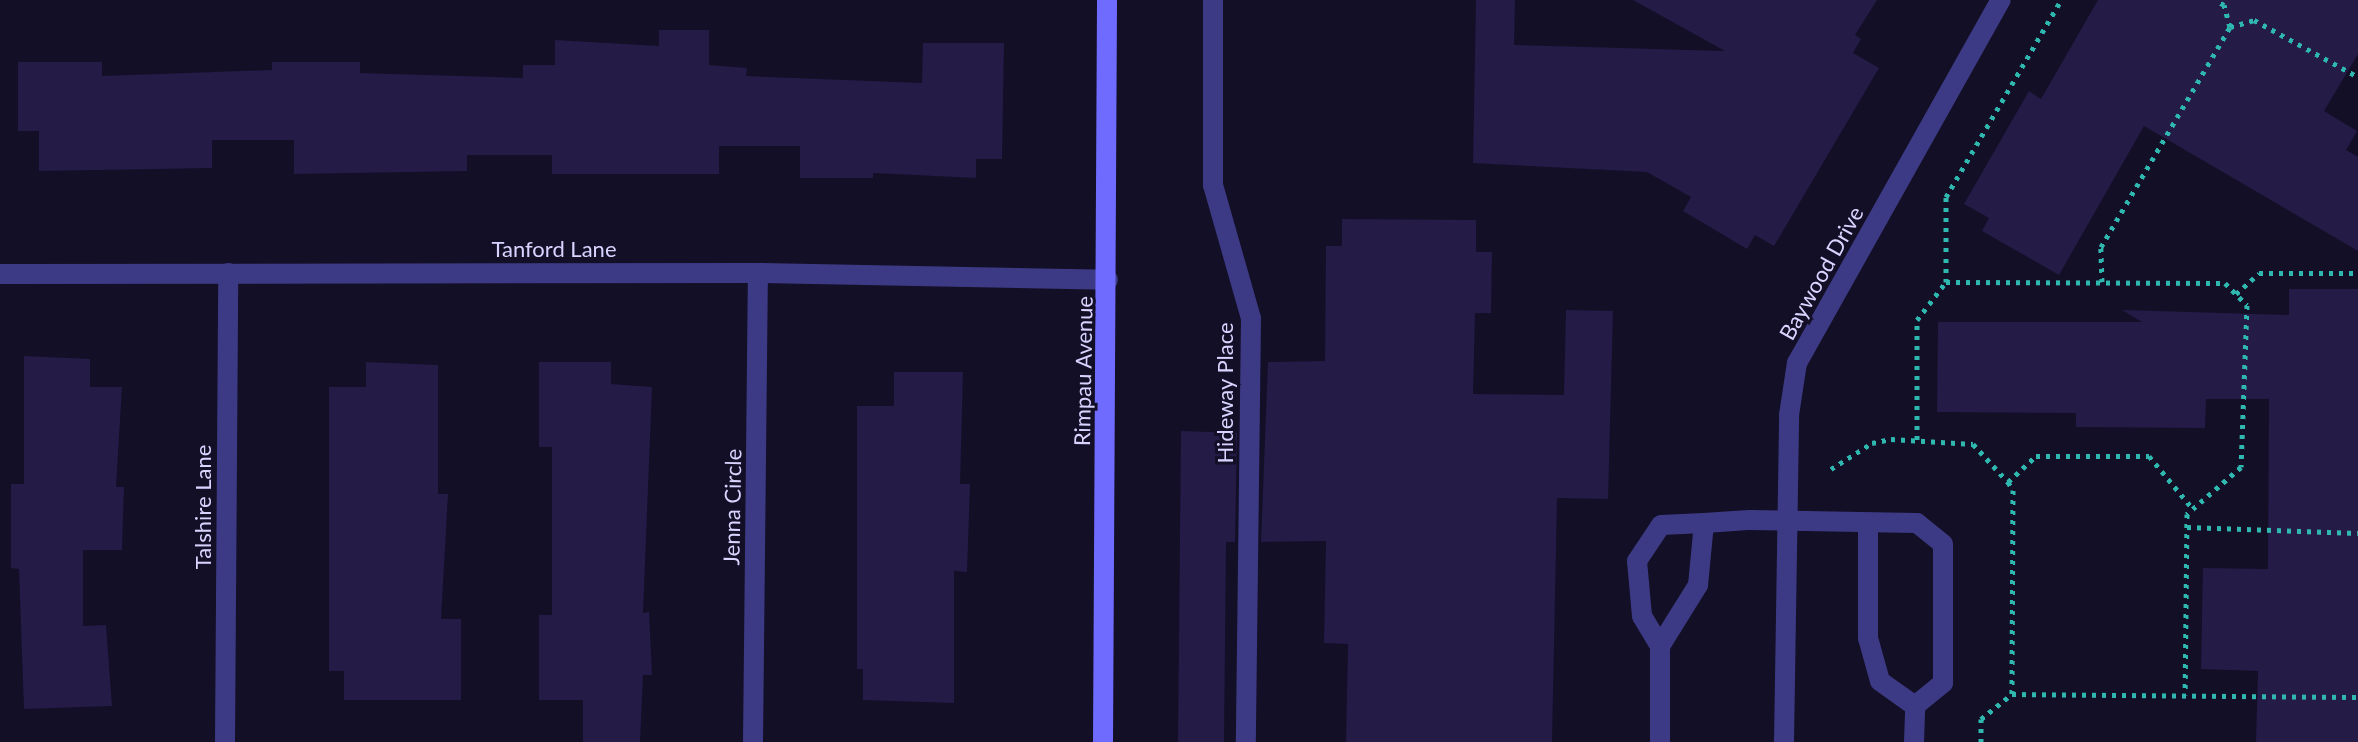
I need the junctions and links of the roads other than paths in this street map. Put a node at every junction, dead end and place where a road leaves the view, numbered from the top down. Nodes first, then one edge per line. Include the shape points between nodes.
1 (1107, 0) edge
2 (1213, 0) edge
3 (2001, 0) edge
4 (228, 273) junction
5 (758, 273) junction
6 (0, 274) edge
7 (1108, 280) junction
8 (1786, 520) junction
9 (1704, 523) junction
10 (1868, 523) junction
11 (1660, 646) junction
12 (1915, 706) junction
13 (225, 742) edge
14 (753, 742) edge
15 (1103, 742) edge
16 (1246, 742) edge
17 (1660, 742) edge
18 (1784, 742) edge
19 (1914, 742) edge

1 - 7 main road, Rimpau Avenue
2 - 16 street, Hideway Place via 1213,185 1251,318
3 - 8 street, Baywood Drive via 1797,363 1789,415
4 - 5 street, Tanford Lane
4 - 6 street, Tanford Lane
4 - 13 street, Talshire Lane
5 - 7 street, Tanford Lane
5 - 14 street, Jenna Circle
7 - 15 main road, Rimpau Avenue
8 - 9 street
8 - 10 street
8 - 18 street, Baywood Drive
9 - 11 street via 1698,585
9 - 11 street via 1661,525 1637,561 1642,616
10 - 12 street via 1868,638 1880,681
10 - 12 street via 1917,523 1943,544 1943,683
11 - 17 street
12 - 19 street

